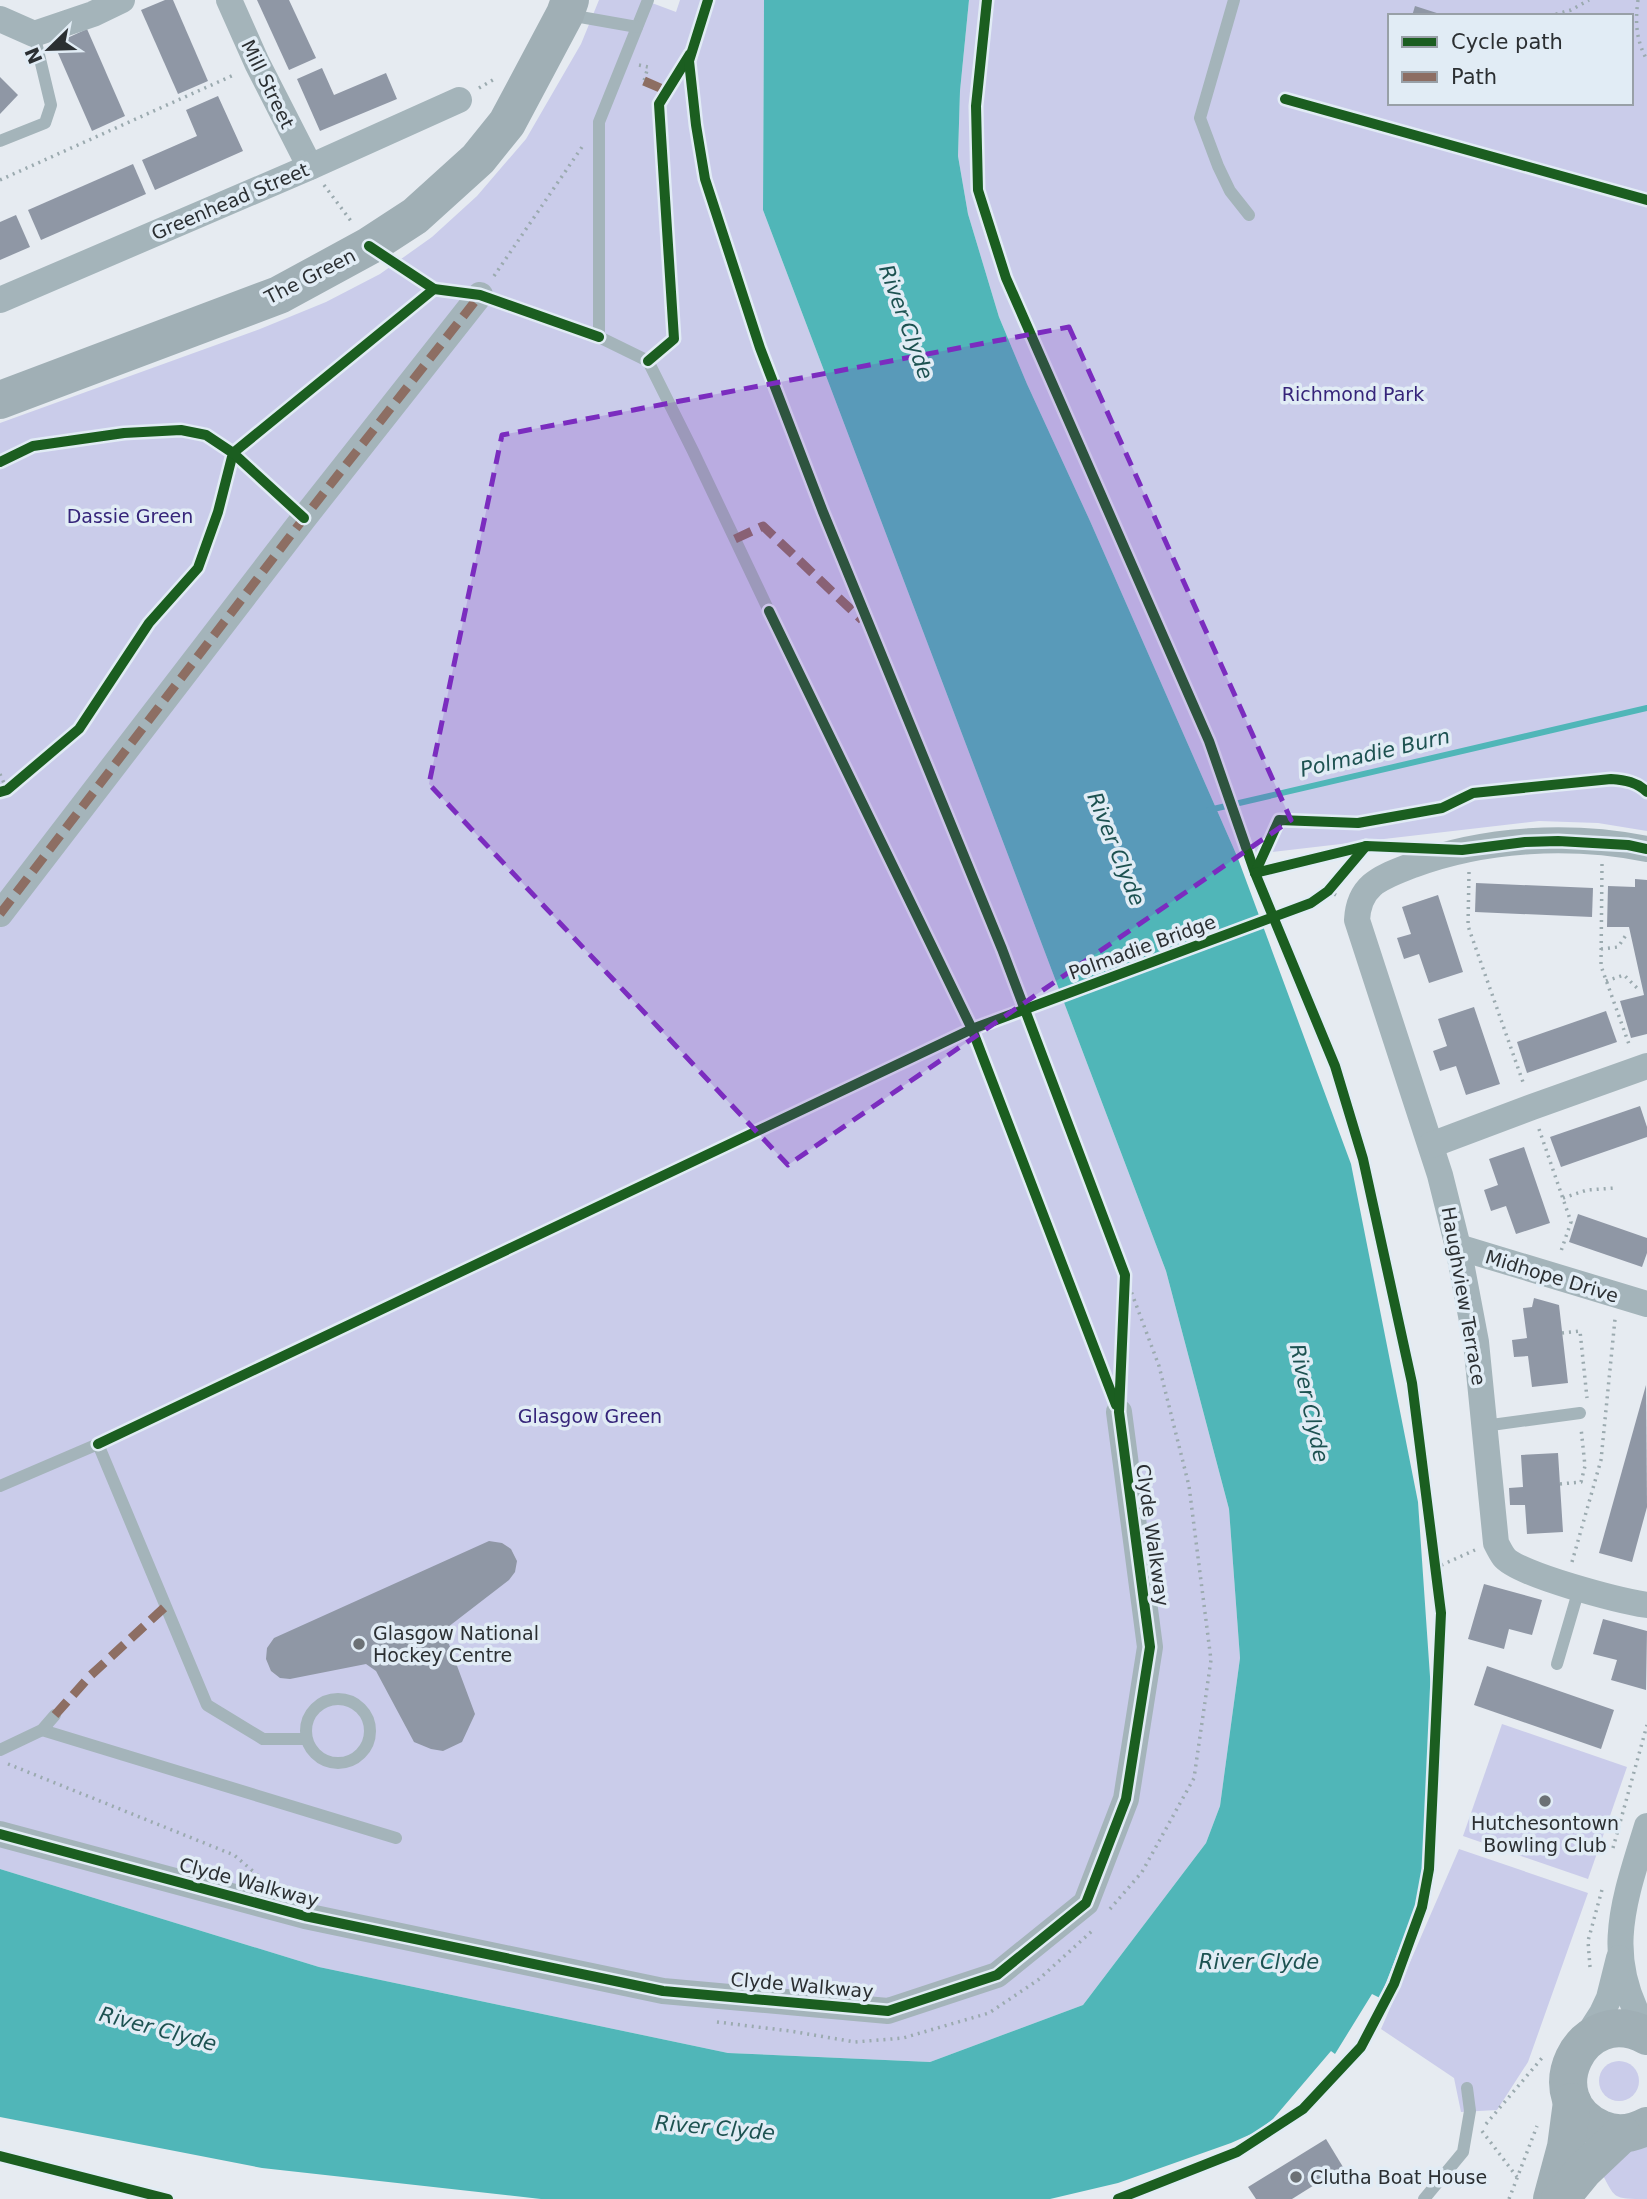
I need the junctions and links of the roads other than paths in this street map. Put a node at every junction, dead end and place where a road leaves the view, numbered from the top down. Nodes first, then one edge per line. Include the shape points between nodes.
1 (122, 0) edge
2 (229, 0) edge
3 (648, 0) edge
4 (1234, 0) edge
5 (567, 7) edge
6 (0, 19) edge
7 (637, 27) junction
8 (34, 34) junction
9 (459, 100) dead end
10 (0, 141) edge
11 (310, 167) junction
12 (1250, 215) dead end
13 (480, 295) road end
14 (0, 300) edge
15 (0, 400) edge
16 (769, 611) dead end
17 (1647, 849) edge
18 (0, 914) edge
19 (1642, 1068) edge
20 (1431, 1145) junction
21 (1458, 1247) junction
22 (1647, 1304) edge
23 (1119, 1412) dead end
24 (1580, 1413) dead end
25 (1484, 1426) junction
26 (0, 1486) edge
27 (1572, 1586) junction
28 (1647, 1605) edge
29 (1557, 1664) dead end
30 (55, 1715) dead end
31 (42, 1730) junction
32 (306, 1739) junction
33 (0, 1750) edge
34 (1647, 1826) edge
35 (0, 1833) edge
36 (396, 1838) dead end
37 (1619, 1956) junction
38 (1647, 2031) edge
39 (1647, 2036) edge
40 (1583, 2043) junction
41 (1467, 2088) dead end
42 (1557, 2108) junction
43 (1635, 2130) edge
44 (1424, 2199) edge
45 (1552, 2199) edge
46 (1560, 2199) edge

1 - 8 street
2 - 11 street, Mill Street
3 - 7 lane
4 - 12 lane via 1200,118 1230,191
5 - 7 lane
5 - 15 main road, The Green via 508,123 478,159 415,216 279,295
6 - 8 street
7 - 16 lane via 599,122 599,337 648,361
8 - 10 lane via 51,105 45,123
9 - 11 street, Greenhead Street
11 - 14 street, Greenhead Street
13 - 18 street
17 - 20 street, Haughview Terrace via 1525,842 1469,848 1413,865 1370,885 1357,905 1360,935
19 - 20 street
20 - 21 street, Haughview Terrace
21 - 22 street, Midhope Drive
21 - 25 street, Haughview Terrace via 1476,1342
23 - 35 street, Clyde Walkway via 1150,1647 1126,1799 1087,1903 997,1975 888,2011 663,1991 305,1916
24 - 25 lane
25 - 27 street, Haughview Terrace via 1496,1540 1504,1558
26 - 32 lane via 98,1444 207,1705 263,1740
27 - 28 street
27 - 29 lane
30 - 31 lane
31 - 33 lane
31 - 36 lane
32 - 32 lane via 308,1718 331,1699 360,1708 370,1726 365,1748 349,1762 339,1764 318,1757
34 - 37 street via 1623,1913
37 - 38 street
37 - 40 street via 1609,1997
39 - 40 main road via 1620,2028 1603,2031
40 - 42 main road via 1569,2068 1568,2085
41 - 44 lane via 1470,2111 1463,2151
42 - 43 main road via 1580,2115 1607,2132
42 - 45 main road via 1566,2147
43 - 46 main road via 1584,2170

